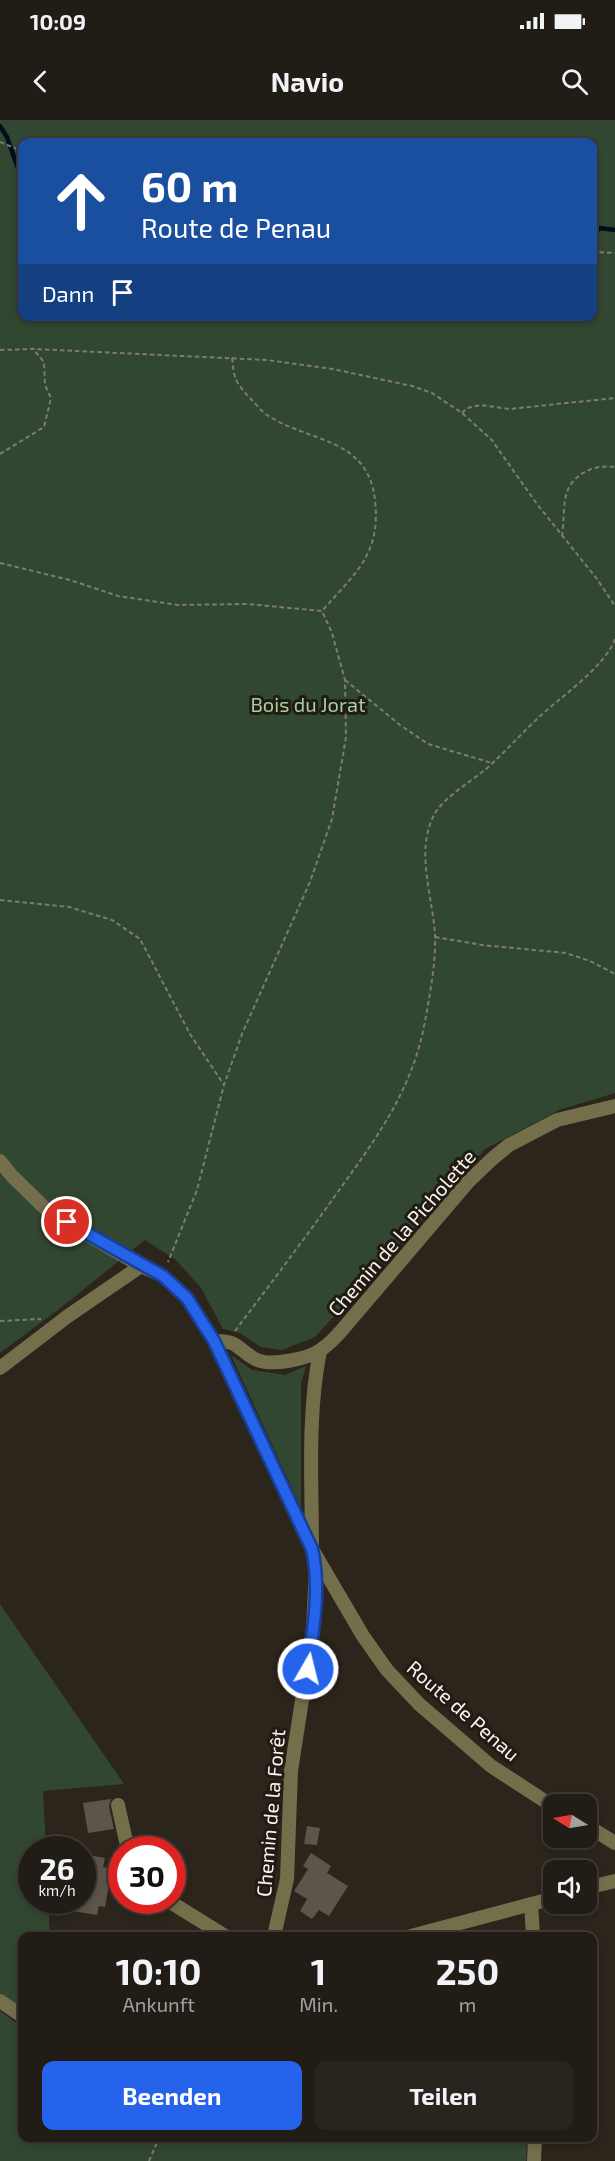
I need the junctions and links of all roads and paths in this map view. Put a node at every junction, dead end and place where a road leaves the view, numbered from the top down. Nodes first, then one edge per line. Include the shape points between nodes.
1 (0, 142) edge
2 (18, 148) edge
3 (597, 252) edge
4 (615, 253) edge
5 (34, 349) junction
6 (0, 350) edge
7 (232, 358) junction
8 (615, 398) edge
9 (462, 413) junction
10 (0, 454) edge
11 (615, 467) edge
12 (562, 536) junction
13 (0, 563) edge
14 (615, 606) edge
15 (322, 611) junction
16 (615, 639) edge
17 (345, 680) junction
18 (492, 763) junction
19 (0, 900) edge
20 (435, 936) junction
21 (615, 974) edge
22 (224, 1085) junction
23 (615, 1106) edge
24 (0, 1161) edge
25 (141, 1266) junction
26 (163, 1276) junction
27 (68, 1316) junction
28 (0, 1321) edge
29 (221, 1340) junction
30 (320, 1351) junction
31 (0, 1368) edge
32 (312, 1549) junction
33 (543, 1800) edge
34 (118, 1805) dead end
35 (597, 1832) edge
36 (125, 1836) edge
37 (615, 1843) edge
38 (615, 1881) edge
39 (597, 1885) edge
40 (543, 1901) edge
41 (531, 1904) junction
42 (186, 1912) edge
43 (219, 1932) edge
44 (275, 1932) edge
45 (426, 1932) edge
46 (533, 1932) edge
47 (0, 2001) edge
48 (18, 2013) edge
49 (157, 2142) edge
50 (535, 2142) edge
51 (149, 2161) edge
52 (534, 2161) edge

1 - 2 path
3 - 4 path
5 - 6 path
5 - 7 path
5 - 10 path via 44,362 45,385 51,398 44,427
7 - 9 path via 333,369 412,386 432,393
7 - 15 path via 235,377 266,414 356,457 367,470 374,489 374,539 366,560
8 - 9 path via 509,410 481,405
9 - 12 path via 491,439
11 - 12 path via 590,469 575,478 566,494
12 - 14 path
13 - 15 path via 128,598 178,605 248,604
15 - 17 path
16 - 18 path via 608,653
17 - 18 path via 428,744
17 - 22 path via 346,737 332,819 310,882 242,1034
18 - 20 path via 442,805 429,829 426,856
19 - 22 path via 80,910 112,920 140,939 190,1034
20 - 21 path via 567,953
20 - 29 path via 425,1023 416,1059 388,1121 297,1249
22 - 26 path via 197,1190
23 - 30 street, Chemin de la Picholette via 557,1120 509,1144 468,1182
24 - 25 street, Route de Penau via 48,1212
25 - 26 street, Route de Penau
25 - 27 street
26 - 29 street, Route de Penau via 187,1298
27 - 28 path
27 - 31 street
29 - 30 street via 270,1363
29 - 32 street, Route de Penau
30 - 32 street via 313,1384
32 - 33 street, Route de Penau via 387,1670 419,1704 491,1766
32 - 44 street, Chemin de la Forêt via 316,1569 313,1629 291,1772 287,1880
34 - 36 street
35 - 37 street
38 - 39 street
40 - 41 street
41 - 45 street
41 - 46 street
42 - 43 street
47 - 48 street
49 - 51 path
50 - 52 street

